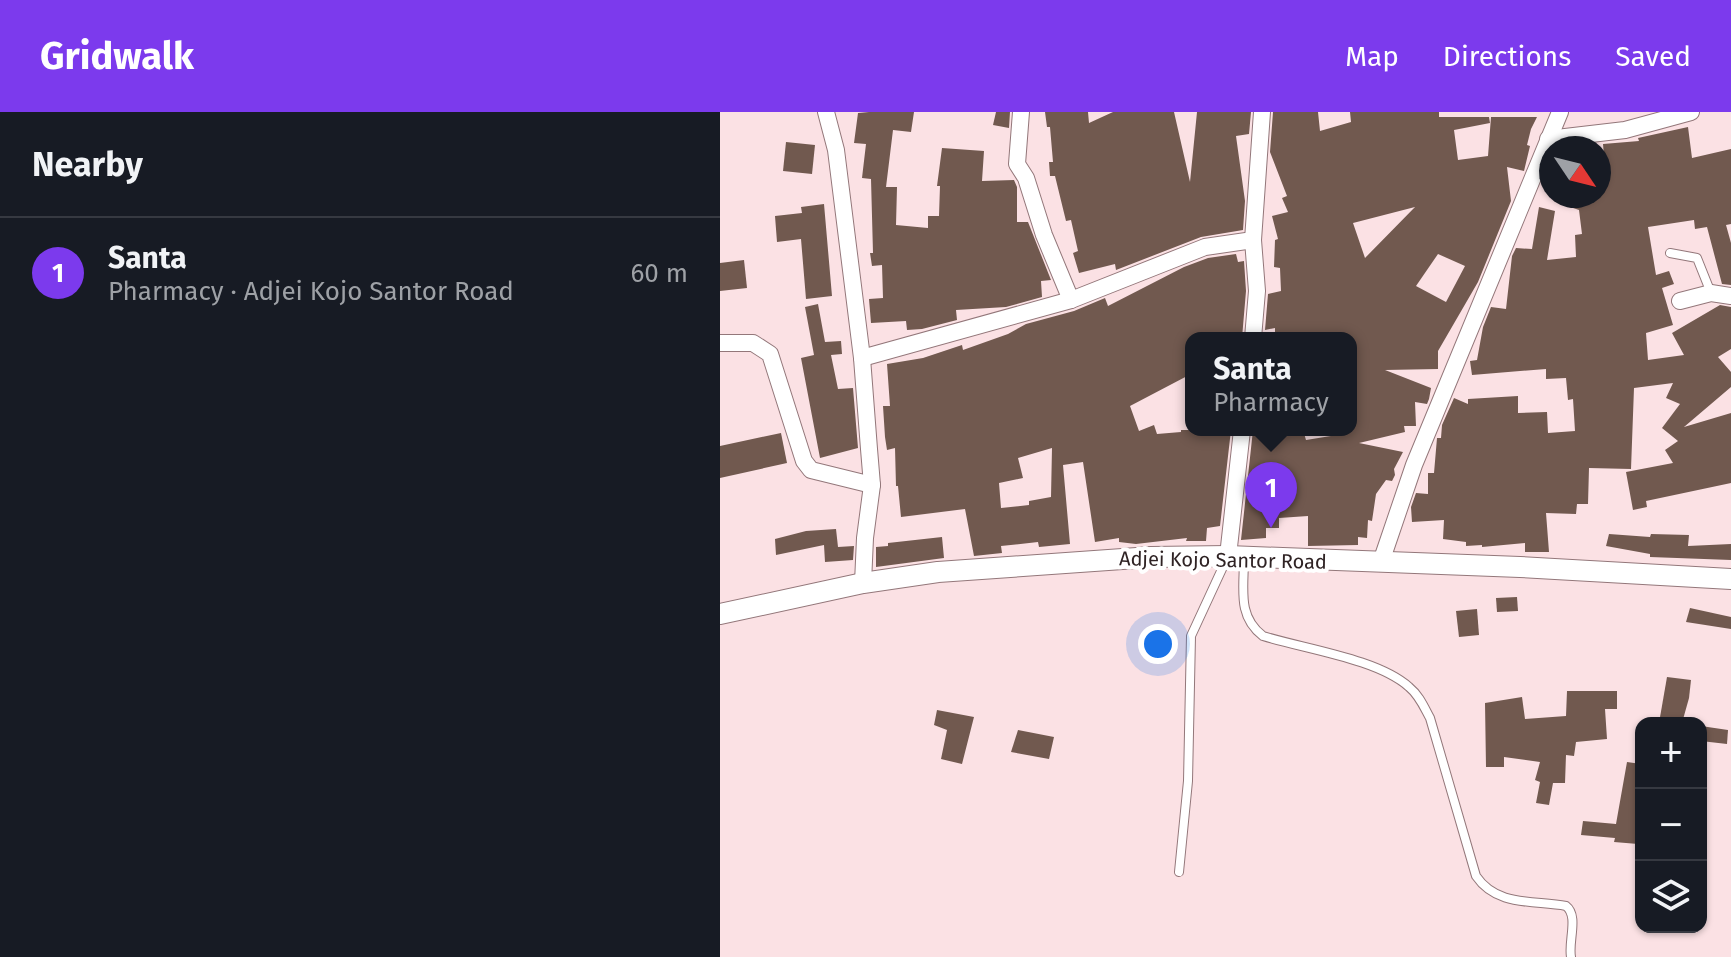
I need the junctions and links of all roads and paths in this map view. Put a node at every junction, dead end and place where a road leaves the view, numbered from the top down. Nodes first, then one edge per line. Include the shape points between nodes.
1 (826, 112) edge
2 (1021, 112) edge
3 (1262, 112) edge
4 (1560, 112) edge
5 (1691, 112) edge
6 (1549, 136) edge
7 (1574, 136) edge
8 (1539, 161) edge
9 (1253, 240) junction
10 (1670, 253) dead end
11 (1711, 293) junction
12 (1731, 296) edge
13 (1071, 300) junction
14 (1680, 301) dead end
15 (1254, 332) edge
16 (720, 343) edge
17 (862, 358) junction
18 (1242, 436) edge
19 (872, 485) junction
20 (1236, 557) junction
21 (1381, 562) junction
22 (1731, 579) edge
23 (863, 583) junction
24 (720, 614) edge
25 (1179, 872) dead end
26 (1571, 957) edge

1 - 17 street via 836,150
2 - 13 street via 1017,164
3 - 9 street
4 - 6 street
5 - 7 street via 1625,130
8 - 21 street via 1414,465
9 - 13 street via 1205,247
9 - 15 street
10 - 11 lane via 1697,258
11 - 12 street
11 - 14 street
13 - 17 street
16 - 19 street via 753,343 770,354 811,470
17 - 19 street
18 - 20 street
19 - 23 street
20 - 21 street, Adjei Kojo Santor Road
20 - 23 street, Adjei Kojo Santor Road via 1072,560
20 - 25 lane via 1191,636 1188,781
20 - 26 lane via 1250,626 1263,636 1378,667 1421,700 1476,876 1496,895 1571,909
21 - 22 street, Adjei Kojo Santor Road
23 - 24 street, Adjei Kojo Santor Road

